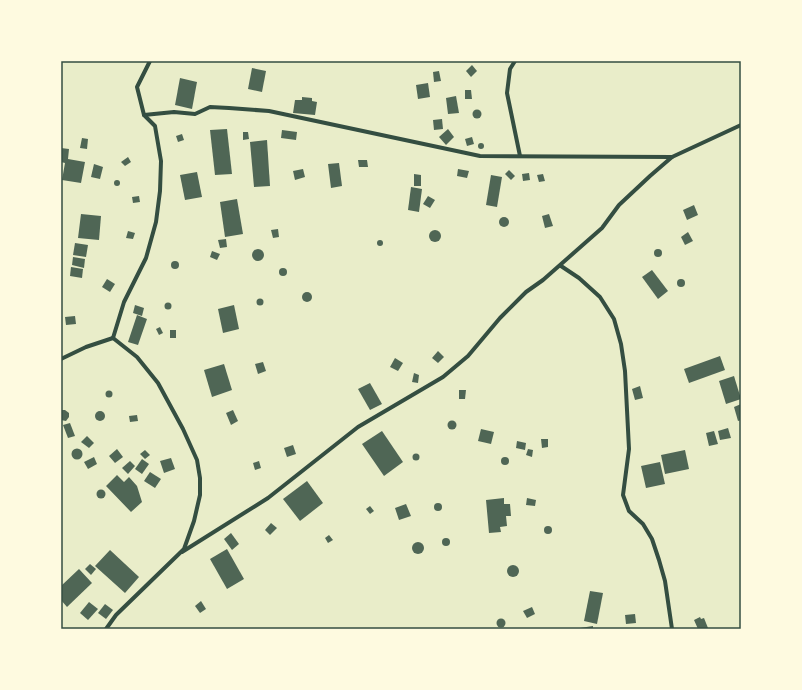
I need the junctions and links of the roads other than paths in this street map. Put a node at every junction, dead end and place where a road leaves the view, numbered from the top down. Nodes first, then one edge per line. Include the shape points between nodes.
1 (150, 61) edge
2 (514, 61) edge
3 (144, 115) junction
4 (741, 125) edge
5 (520, 156) junction
6 (672, 157) junction
7 (561, 266) junction
8 (113, 338) junction
9 (61, 358) edge
10 (182, 552) junction
11 (106, 629) edge
12 (672, 629) edge

1 - 3 street via 137,87
2 - 5 street via 510,69 507,93
3 - 5 street via 174,112 195,114 210,107 269,111 480,156
3 - 8 street via 155,126 161,160 156,222 146,258 124,302
4 - 6 street
5 - 6 street
6 - 7 street via 619,205 602,228
7 - 10 street via 526,292 468,356 443,377 358,427 268,498
7 - 12 street via 600,296 614,319 622,344 629,449 623,494 629,511 643,524 652,539 665,581
8 - 9 street
8 - 10 street via 137,356 158,383 183,429 196,460 200,495 194,521
10 - 11 street via 116,615

